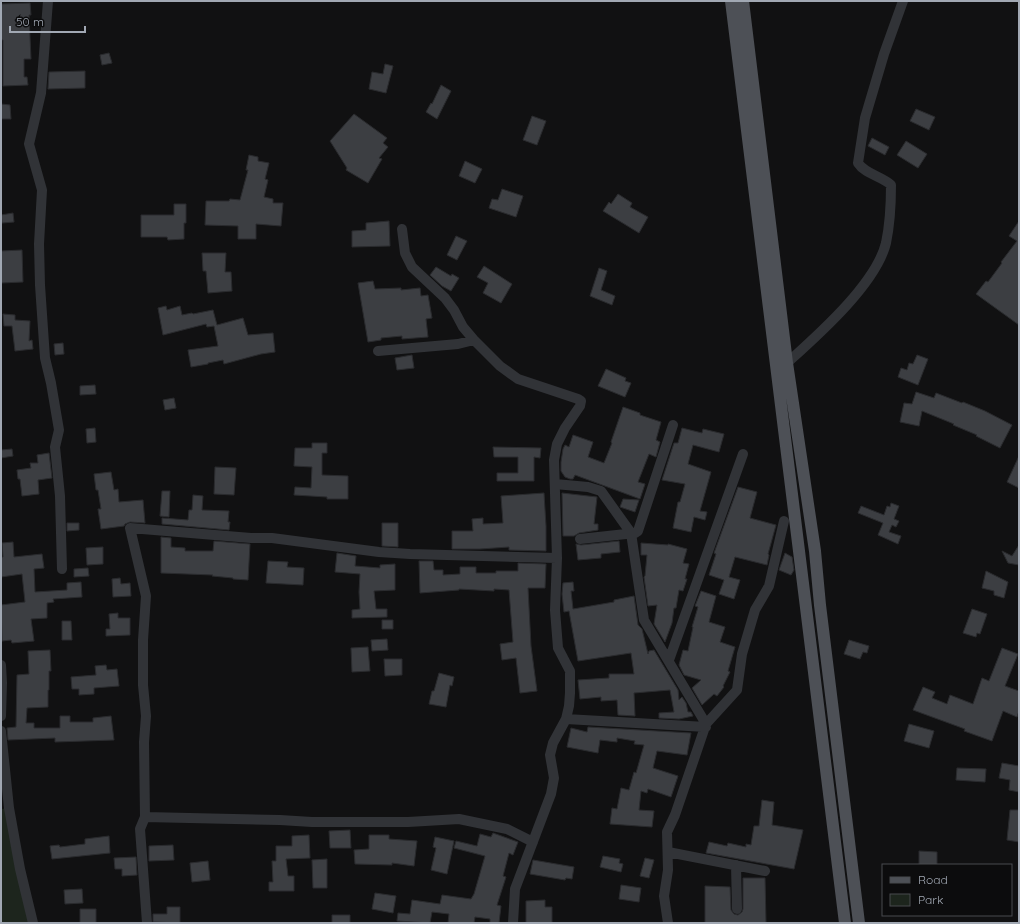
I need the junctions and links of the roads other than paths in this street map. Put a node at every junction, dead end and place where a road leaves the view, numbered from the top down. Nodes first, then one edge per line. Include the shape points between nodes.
1 (48, 1) edge
2 (731, 1) edge
3 (743, 1) edge
4 (903, 1) edge
5 (402, 229) dead end
6 (474, 340) junction
7 (378, 351) dead end
8 (787, 363) junction
9 (673, 425) dead end
10 (743, 454) dead end
11 (556, 484) junction
12 (784, 520) dead end
13 (631, 534) junction
14 (580, 539) dead end
15 (557, 558) junction
16 (62, 569) dead end
17 (669, 660) junction
18 (1, 665) edge
19 (1, 716) edge
20 (566, 719) junction
21 (706, 726) junction
22 (1, 731) edge
23 (145, 817) junction
24 (533, 842) junction
25 (668, 852) junction
26 (736, 865) junction
27 (766, 871) dead end
28 (737, 909) dead end
29 (33, 923) edge
30 (147, 923) edge
31 (513, 923) edge
32 (668, 923) edge
33 (845, 923) edge
34 (859, 923) edge

1 - 16 street via 41,93 29,144 42,190 40,285 45,358 59,430 55,447 60,496
2 - 33 main road
3 - 8 main road
4 - 8 street via 865,118 858,163 862,169 891,185 891,210 886,244 873,273 817,336
5 - 6 street via 405,253 412,267 445,298
6 - 7 street via 458,344
6 - 11 street via 500,366 518,379 581,402 558,444 554,460
8 - 34 main road via 815,551
9 - 13 street via 639,528
10 - 17 street
11 - 13 street via 601,491
11 - 15 street
12 - 21 street via 769,586 755,610 742,654 737,690
13 - 14 street
13 - 17 street via 644,620
15 - 20 street via 555,610 558,648 570,671
15 - 23 street via 379,552 272,538 130,528 146,596 143,640 146,716
17 - 21 street
18 - 19 street
20 - 21 street
20 - 24 street via 553,743 550,755 554,778 551,794
21 - 25 street via 676,814 667,832
22 - 29 street via 9,808
23 - 24 street via 312,822 408,822 459,818 507,828
23 - 30 street via 140,829
24 - 31 street via 515,889
25 - 26 street
25 - 32 street via 664,896
26 - 27 street
26 - 28 street

